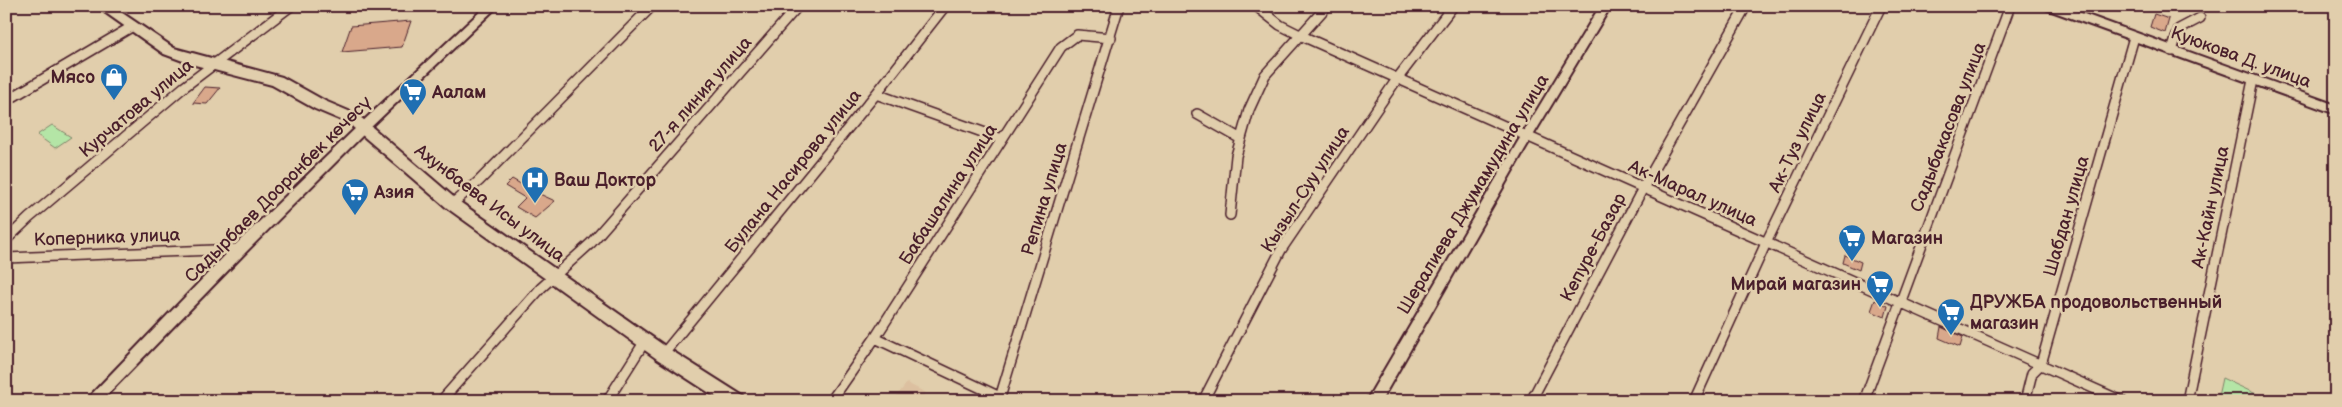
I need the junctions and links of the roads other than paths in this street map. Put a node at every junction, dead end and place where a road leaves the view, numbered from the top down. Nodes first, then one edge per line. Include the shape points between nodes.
1 (102, 6) edge
2 (291, 6) edge
3 (494, 6) edge
4 (652, 6) edge
5 (798, 6) edge
6 (945, 6) edge
7 (1119, 6) edge
8 (1256, 6) edge
9 (1327, 6) edge
10 (1453, 6) edge
11 (1606, 6) edge
12 (1746, 6) edge
13 (1881, 6) edge
14 (2010, 6) edge
15 (2050, 6) edge
16 (2200, 18) dead end
17 (133, 26) junction
18 (1302, 36) junction
19 (2134, 37) junction
20 (1111, 38) junction
21 (2172, 51) junction
22 (214, 64) junction
23 (1397, 79) junction
24 (2253, 80) junction
25 (876, 94) junction
26 (6, 102) edge
27 (2336, 110) edge
28 (1197, 114) dead end
29 (364, 128) junction
30 (1526, 137) junction
31 (1002, 139) junction
32 (1241, 139) junction
33 (1643, 188) junction
34 (452, 204) junction
35 (1230, 215) dead end
36 (6, 240) edge
37 (1766, 243) junction
38 (240, 249) junction
39 (6, 258) edge
40 (554, 276) junction
41 (1899, 302) junction
42 (875, 338) junction
43 (646, 341) junction
44 (663, 354) junction
45 (2041, 364) junction
46 (999, 399) edge
47 (92, 401) edge
48 (442, 401) edge
49 (607, 401) edge
50 (737, 401) edge
51 (831, 401) edge
52 (1203, 401) edge
53 (1374, 401) edge
54 (1530, 401) edge
55 (1694, 401) edge
56 (1864, 401) edge
57 (2025, 401) edge
58 (2122, 401) edge
59 (2187, 401) edge

1 - 17 main road, Ахунбаева Исы улица
2 - 22 street, Курчатова улица
3 - 29 street, Садырбаев Дооронбек көчөсү
4 - 34 street via 480,181
5 - 40 street, 27-я линия улица via 591,244
6 - 25 street, Булана Насирова улица
7 - 20 street, Репина улица
8 - 18 street, Ак-Марал улица via 1280,25
9 - 18 street
10 - 23 street, Кызыл-Суу улица
11 - 30 street, Шералиева Джумамудина улица
12 - 33 street, Кепуре-Базар
13 - 37 street, Ак-Туз улица
14 - 41 street, Садыбакасова улица
15 - 19 street, Куюкова Д. улица
16 - 21 street via 2179,29
17 - 22 main road, Ахунбаева Исы улица via 169,50
17 - 26 street
18 - 23 street, Ак-Марал улица
18 - 32 street via 1265,75 1249,110
19 - 21 street, Куюкова Д. улица
19 - 45 street, Шабдан улица
20 - 31 street, Бабашалина улица via 1077,36 1061,47
20 - 46 street, Репина улица
21 - 24 street, Куюкова Д. улица
22 - 29 main road, Ахунбаева Исы улица via 277,81 354,119
22 - 36 street, Курчатова улица via 28,218
23 - 30 street, Ак-Марал улица
23 - 52 street, Кызыл-Суу улица via 1281,250
24 - 27 street, Куюкова Д. улица
24 - 59 street, Ак-Кайн улица
25 - 31 street
25 - 44 street, Булана Насирова улица
28 - 32 street
29 - 34 main road, Ахунбаева Исы улица
29 - 38 street, Садырбаев Дооронбек көчөсү
30 - 33 street, Ак-Марал улица
30 - 53 street, Шералиева Джумамудина улица
31 - 42 street, Бабашалина улица
32 - 35 street via 1236,156
33 - 37 street, Ак-Марал улица
33 - 54 street, Кепуре-Базар
34 - 40 main road, Ахунбаева Исы улица
37 - 41 street, Ак-Марал улица
37 - 55 street, Ак-Туз улица
38 - 39 street, Коперника улица
38 - 47 street, Садырбаев Дооронбек көчөсү
40 - 43 main road, Ахунбаева Исы улица
40 - 48 street, 27-я линия улица
41 - 45 street, Ак-Марал улица
41 - 56 street, Садыбакасова улица
42 - 46 street
42 - 51 street, Бабашалина улица
43 - 44 main road, Ахунбаева Исы улица
43 - 49 street
44 - 50 main road, Ахунбаева Исы улица
45 - 57 street, Шабдан улица via 2032,373
45 - 58 street, Ак-Марал улица

